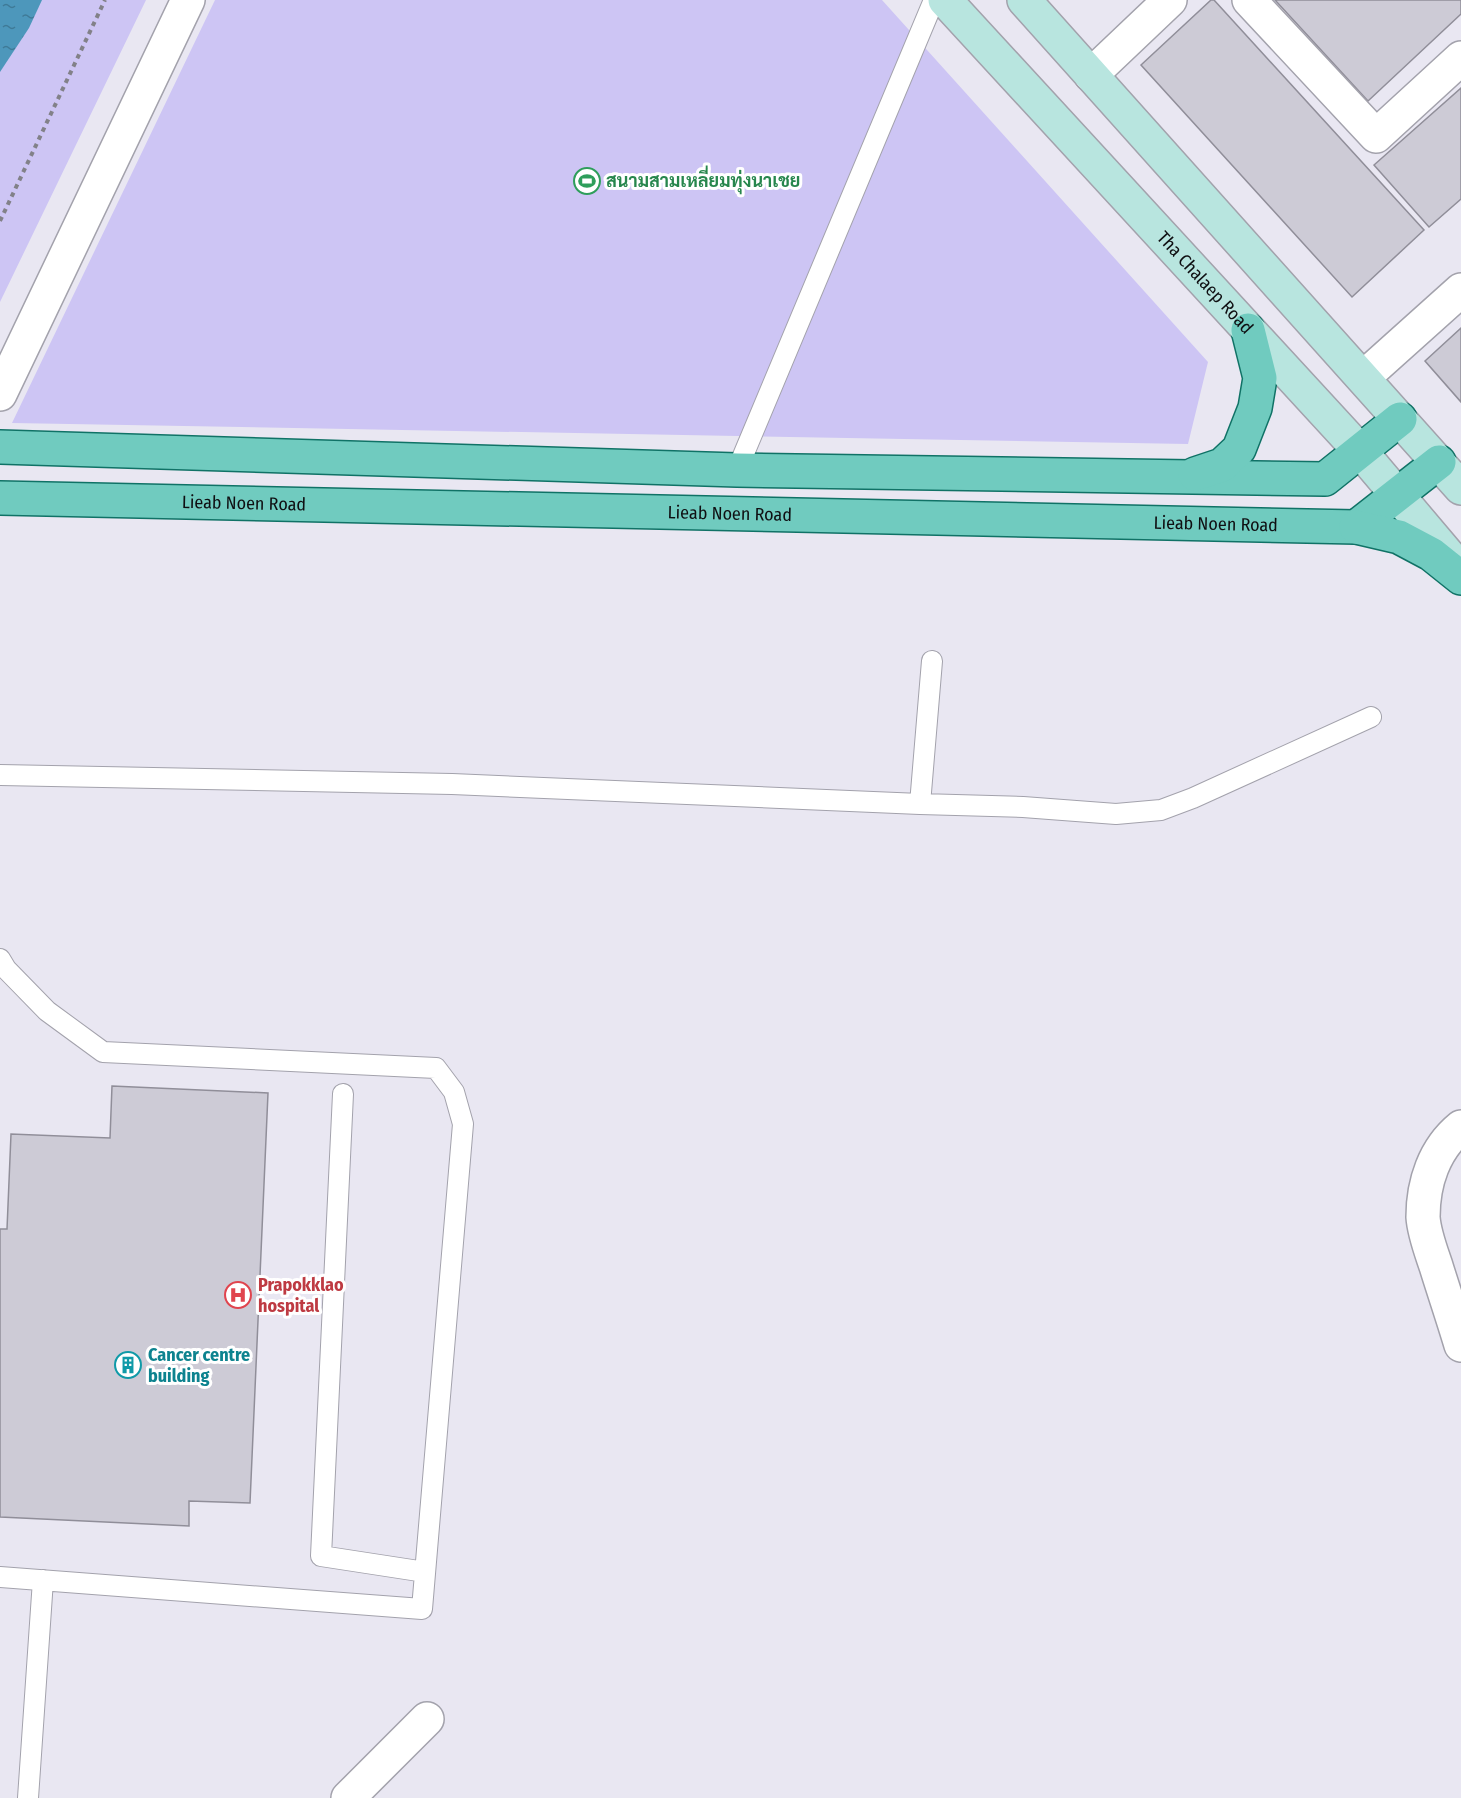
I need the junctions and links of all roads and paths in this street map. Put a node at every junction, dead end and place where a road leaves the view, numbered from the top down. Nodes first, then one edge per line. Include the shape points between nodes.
1 (105, 0) edge
2 (188, 0) edge
3 (934, 0) edge
4 (945, 0) edge
5 (1024, 0) edge
6 (1170, 0) edge
7 (1249, 0) edge
8 (1461, 58) edge
9 (1091, 75) junction
10 (0, 221) edge
11 (1461, 290) edge
12 (1248, 330) junction
13 (1364, 377) junction
14 (0, 394) edge
15 (1400, 419) junction
16 (0, 447) edge
17 (1360, 452) junction
18 (1439, 462) junction
19 (737, 470) junction
20 (1185, 477) junction
21 (1461, 488) edge
22 (1397, 495) junction
23 (0, 498) edge
24 (0, 505) edge
25 (1356, 527) junction
26 (1461, 571) edge
27 (1461, 578) edge
28 (932, 661) dead end
29 (1371, 717) dead end
30 (0, 775) edge
31 (920, 804) junction
32 (0, 959) edge
33 (343, 1094) dead end
34 (1461, 1127) edge
35 (1461, 1344) edge
36 (425, 1572) junction
37 (0, 1577) edge
38 (43, 1580) junction
39 (427, 1719) dead end
40 (28, 1798) edge
41 (348, 1798) edge

1 - 10 path
2 - 14 street
3 - 19 lane
4 - 12 main road, Tha Chalaep Road
5 - 9 main road
6 - 9 street
7 - 8 street via 1376,136
9 - 13 main road
11 - 13 street
12 - 17 main road, Tha Chalaep Road
12 - 20 main road via 1260,378 1256,408 1239,449 1222,465
13 - 15 main road
15 - 17 main road
15 - 18 main road
16 - 19 main road
17 - 20 main road via 1325,479
17 - 22 main road, Tha Chalaep Road
18 - 21 main road
18 - 22 main road
19 - 20 main road
22 - 25 main road
22 - 26 main road, Tha Chalaep Road
23 - 24 lane
23 - 25 main road, Lieab Noen Road
25 - 27 main road, Lieab Noen Road via 1399,537 1431,554
28 - 31 lane
29 - 31 lane via 1161,810 1116,814
30 - 31 lane via 452,784
32 - 36 lane via 47,1011 103,1052 436,1068 454,1092 464,1124
33 - 36 lane via 321,1556
34 - 35 street via 1435,1158 1425,1187 1423,1219
36 - 38 lane via 422,1610
37 - 38 lane
38 - 40 lane
39 - 41 street

